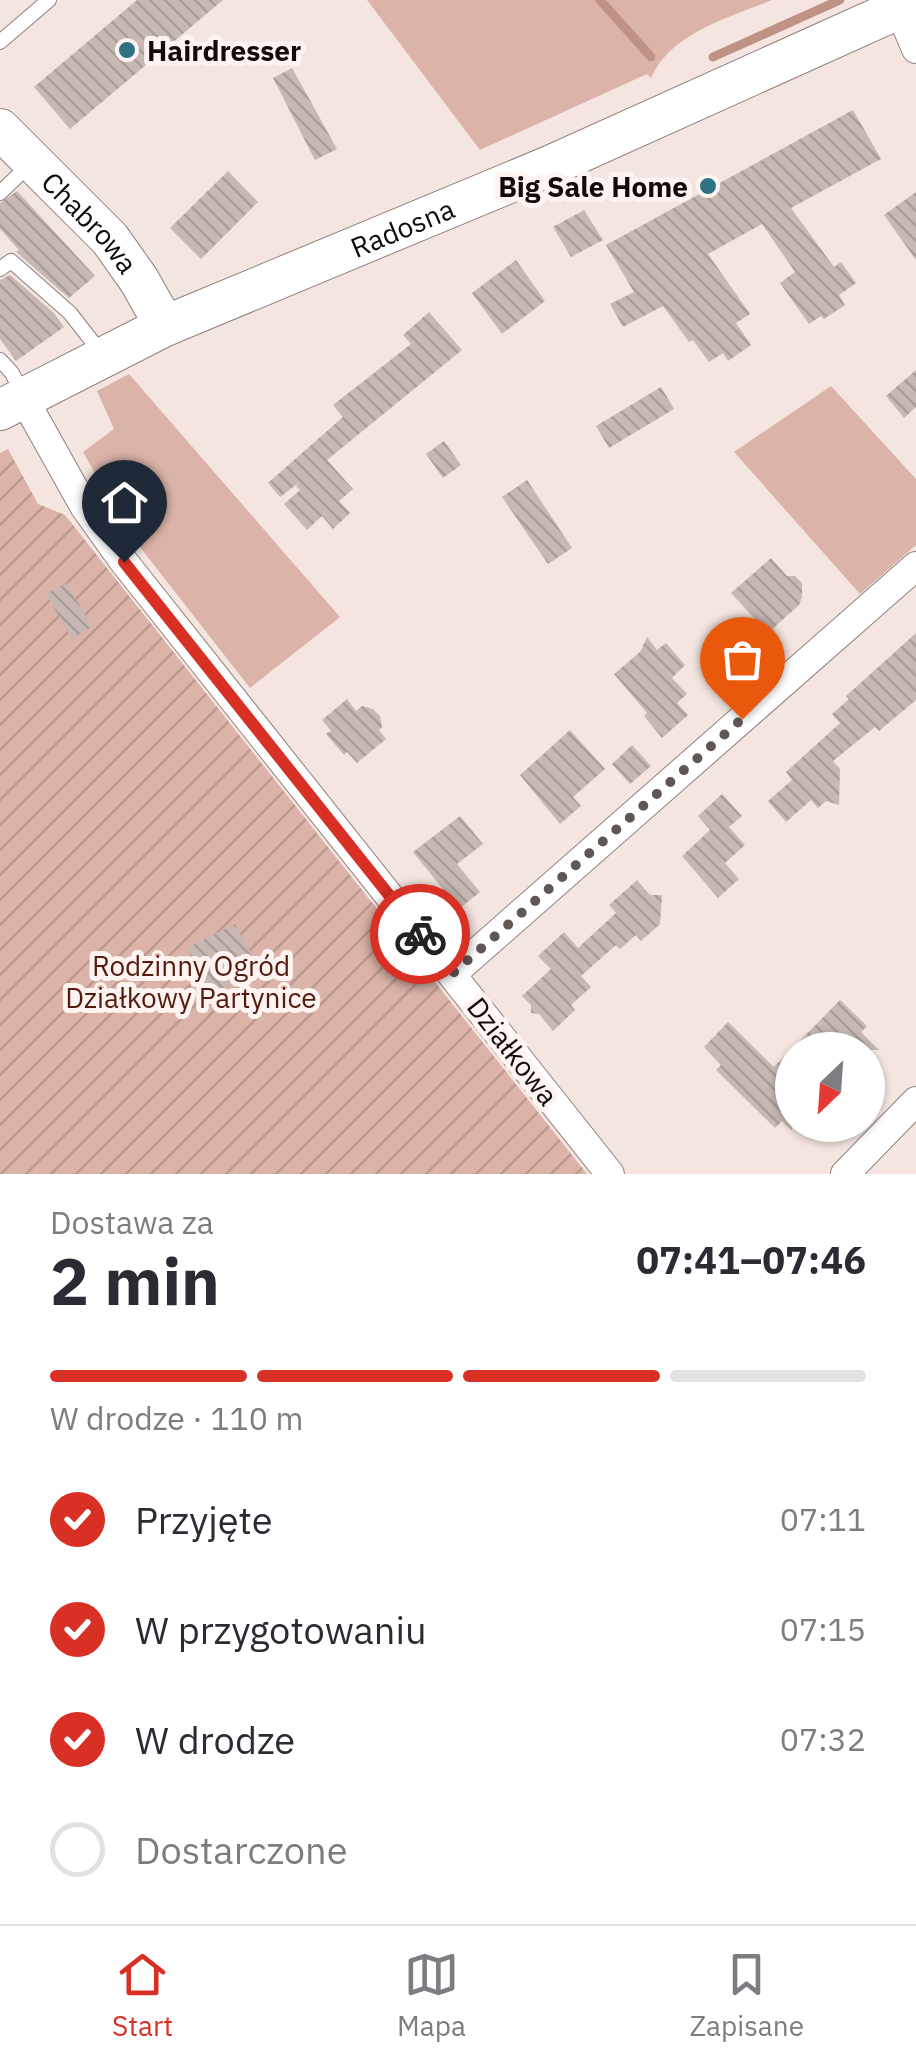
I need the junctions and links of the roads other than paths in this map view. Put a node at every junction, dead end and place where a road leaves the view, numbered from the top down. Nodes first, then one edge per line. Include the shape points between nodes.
1 (49, 0) edge
2 (908, 5) edge
3 (0, 42) edge
4 (916, 49) edge
5 (0, 129) edge
6 (34, 160) junction
7 (0, 192) edge
8 (0, 269) edge
9 (165, 326) junction
10 (104, 356) junction
11 (0, 360) edge
12 (12, 404) edge
13 (916, 566) edge
14 (452, 974) junction
15 (916, 1101) edge
16 (610, 1174) edge
17 (845, 1174) edge

1 - 3 lane
2 - 4 street
2 - 9 street, Radosna via 552,165
5 - 6 street, Chabrowa
6 - 7 lane
6 - 9 street, Chabrowa via 116,246
8 - 10 lane via 11,261 70,313
9 - 10 street, Radosna
10 - 12 street, Radosna
11 - 12 lane via 12,373
12 - 14 street, Działkowa via 124,562
13 - 14 street
14 - 16 street, Działkowa
15 - 17 street

